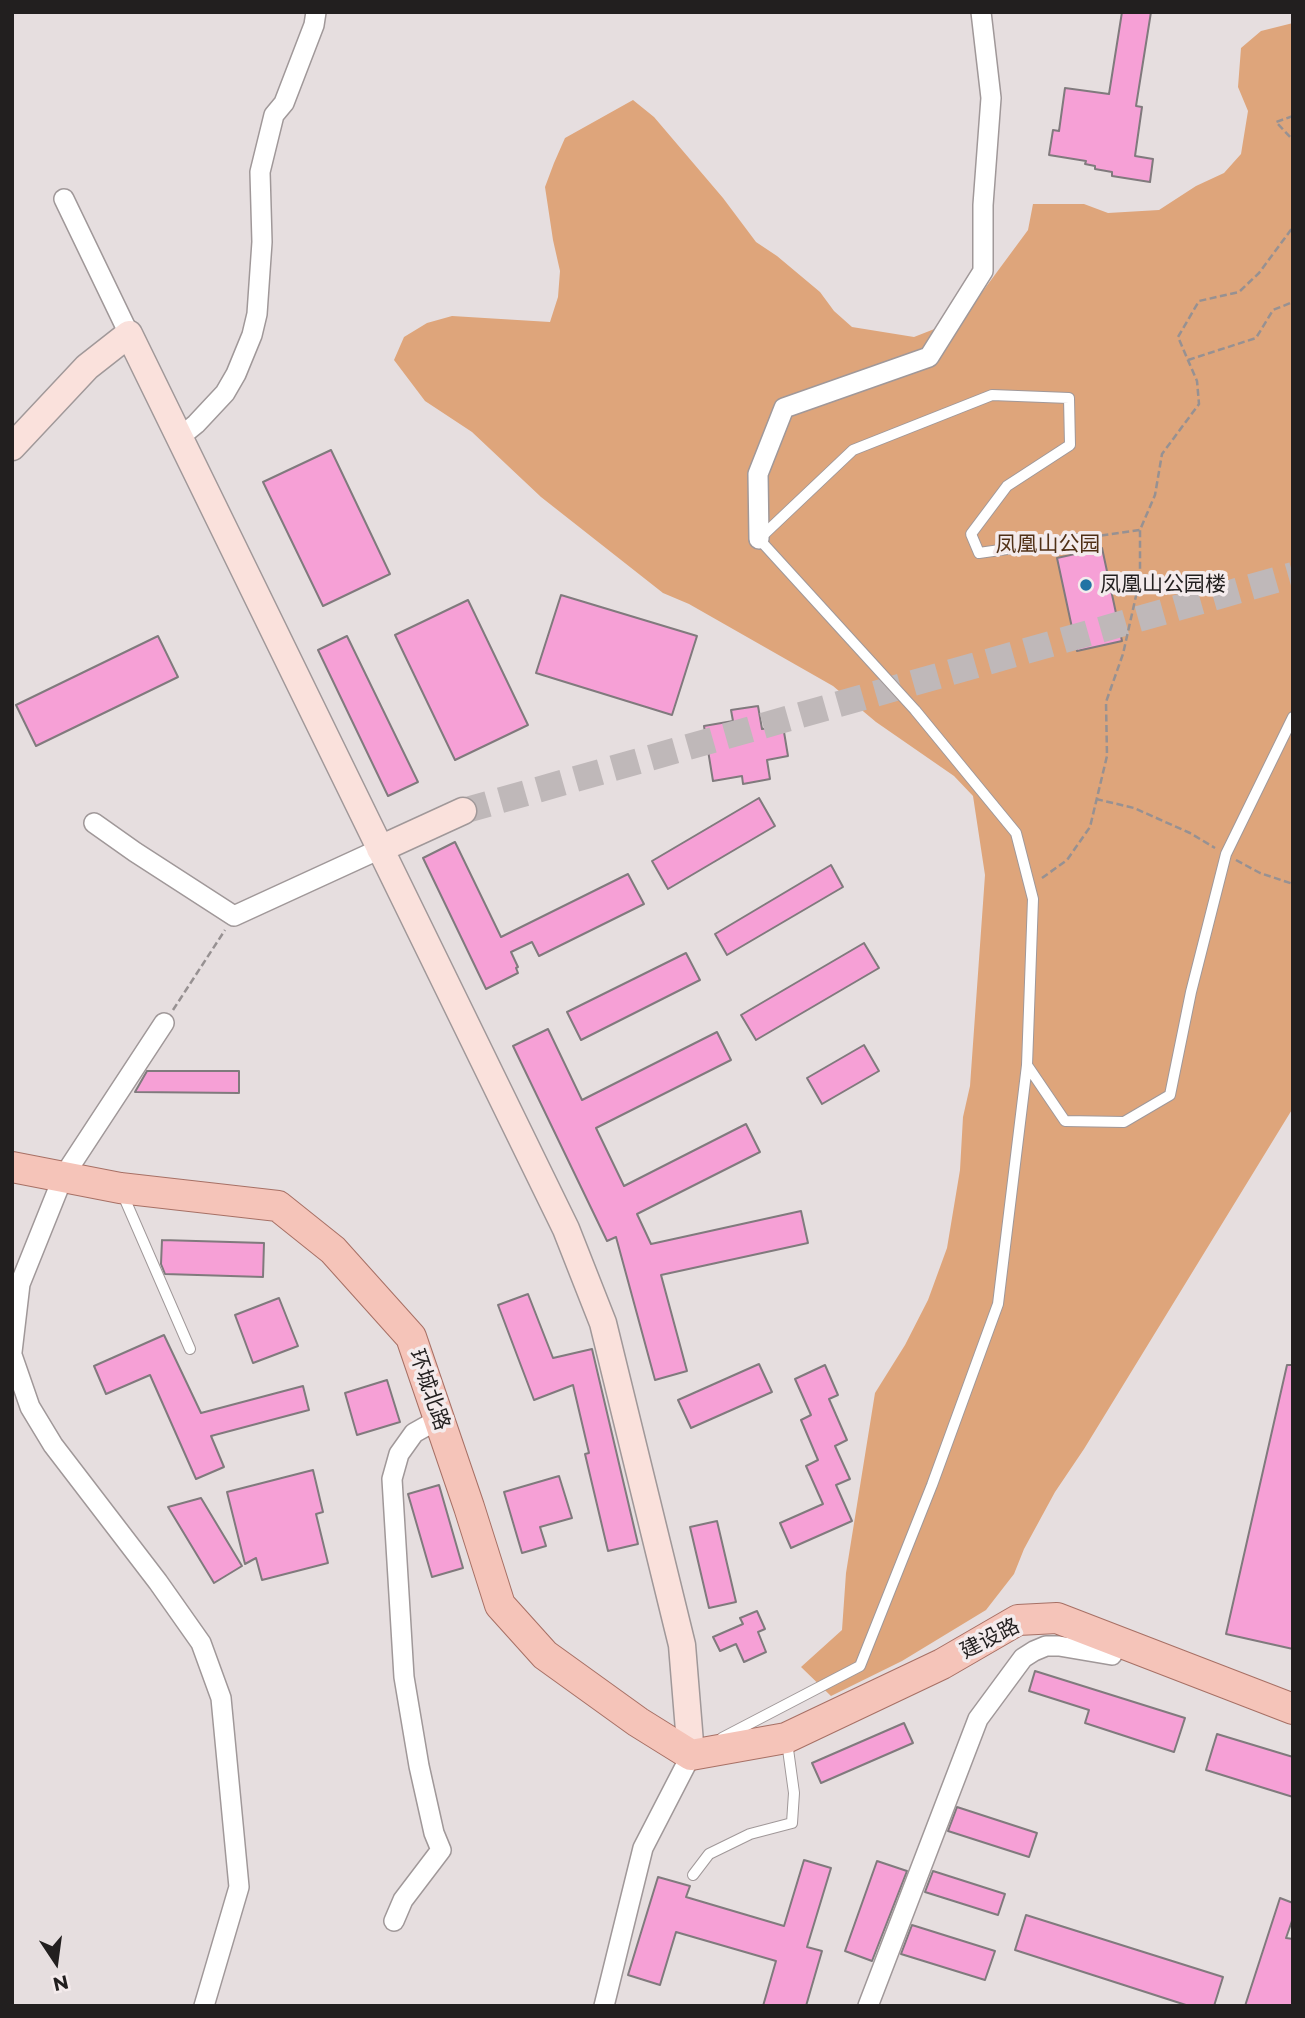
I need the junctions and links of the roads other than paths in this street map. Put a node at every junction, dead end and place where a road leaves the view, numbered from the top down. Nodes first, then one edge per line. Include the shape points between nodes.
1 (316, 12) edge
2 (981, 12) edge
3 (64, 199) dead end
4 (129, 334) junction
5 (180, 438) junction
6 (12, 447) edge
7 (759, 539) junction
8 (1077, 539) road end
9 (1293, 717) edge
10 (463, 811) tunnel mouth
11 (94, 823) dead end
12 (380, 849) junction
13 (164, 1023) road end
14 (1027, 1065) junction
15 (12, 1167) edge
16 (63, 1177) junction
17 (120, 1188) junction
18 (190, 1349) dead end
19 (12, 1353) edge
20 (439, 1419) junction
21 (1116, 1639) junction
22 (1293, 1709) edge
23 (786, 1738) junction
24 (691, 1755) junction
25 (693, 1875) dead end
26 (394, 1921) dead end
27 (204, 2006) edge
28 (604, 2006) edge
29 (868, 2006) edge

1 - 5 street via 284,103 274,116 260,172 262,242 252,335 225,393
2 - 7 street via 991,98 983,271 929,357 784,408 758,474
3 - 4 street
4 - 5 street
4 - 6 street via 87,366
5 - 12 street
7 - 8 lane via 853,450 992,395 1069,398 1070,445 1007,486 971,534 979,553
7 - 14 lane via 915,710 1016,833 1033,899
9 - 14 lane via 1226,854 1170,1096 1124,1122 1066,1121
10 - 12 street
11 - 12 street via 234,916
12 - 24 street via 566,1229 603,1324 682,1645
13 - 16 street
14 - 24 lane via 998,1304 860,1665
15 - 16 main road, 环城北路
16 - 17 main road, 环城北路
16 - 19 street via 20,1284
17 - 18 lane
17 - 20 main road, 环城北路 via 278,1206 333,1250 411,1337
19 - 27 street via 30,1407 53,1445 201,1643 221,1698 239,1887
20 - 24 main road, 环城北路 via 500,1605 545,1655
20 - 26 street via 414,1433 399,1454 392,1479 404,1677 433,1833 441,1850 402,1899
21 - 22 main road, 建设路
21 - 23 main road, 建设路 via 1057,1618 1018,1620 942,1664
21 - 29 street via 1112,1655 1059,1646 1034,1651 1023,1658 978,1719
23 - 24 main road, 建设路
23 - 25 lane via 794,1793 792,1823 750,1834 709,1854
24 - 28 street via 643,1848

